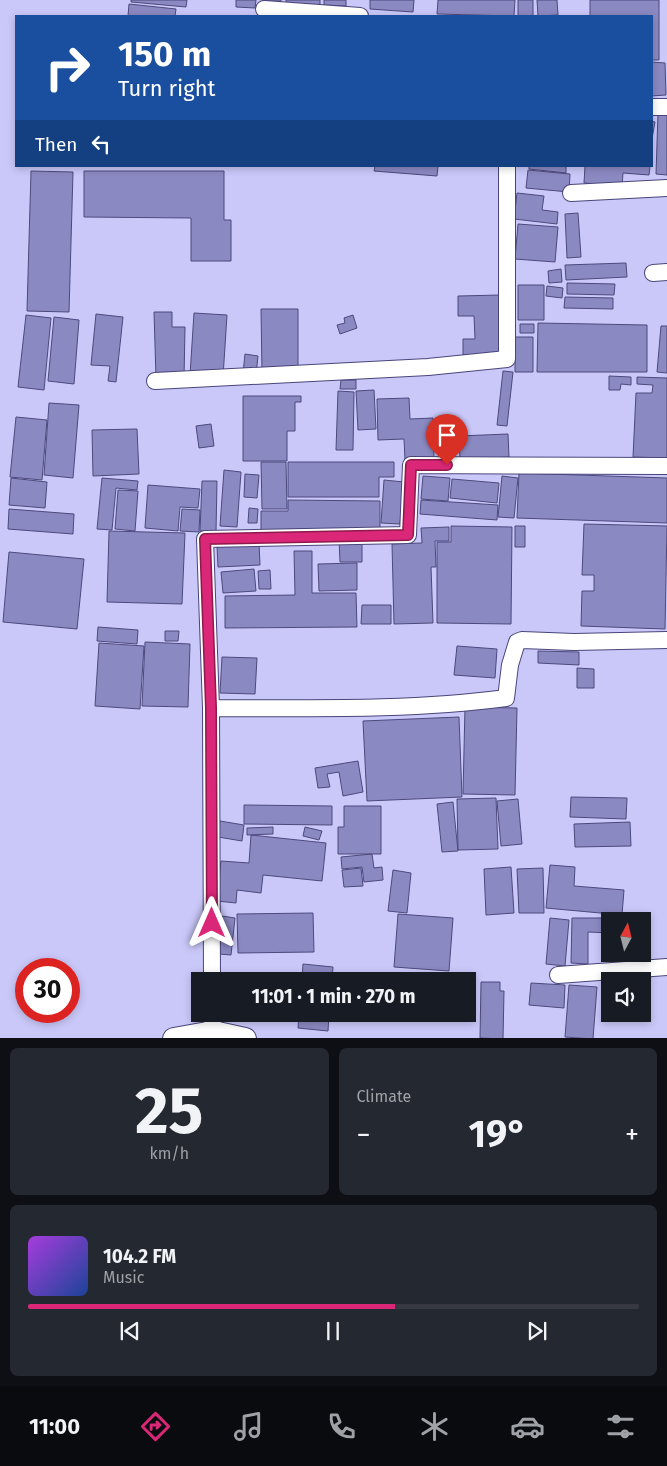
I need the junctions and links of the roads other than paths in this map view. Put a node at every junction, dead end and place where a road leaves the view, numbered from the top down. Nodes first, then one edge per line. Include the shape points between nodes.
1 (264, 9) dead end
2 (346, 15) edge
3 (653, 107) edge
4 (667, 107) edge
5 (507, 167) edge
6 (667, 188) edge
7 (571, 193) dead end
8 (155, 382) dead end
9 (667, 466) edge
10 (667, 640) edge
11 (211, 708) junction
12 (667, 967) edge
13 (212, 972) edge
14 (558, 975) dead end
15 (212, 1023) edge
16 (182, 1038) edge
17 (245, 1038) edge

1 - 2 street
3 - 4 street
5 - 8 street via 507,359 428,367
6 - 7 street
9 - 11 street via 411,465 408,535 205,539
10 - 11 street via 522,640 517,642 510,665 506,698 344,708
11 - 13 street
12 - 14 street
15 - 16 street
15 - 17 street

